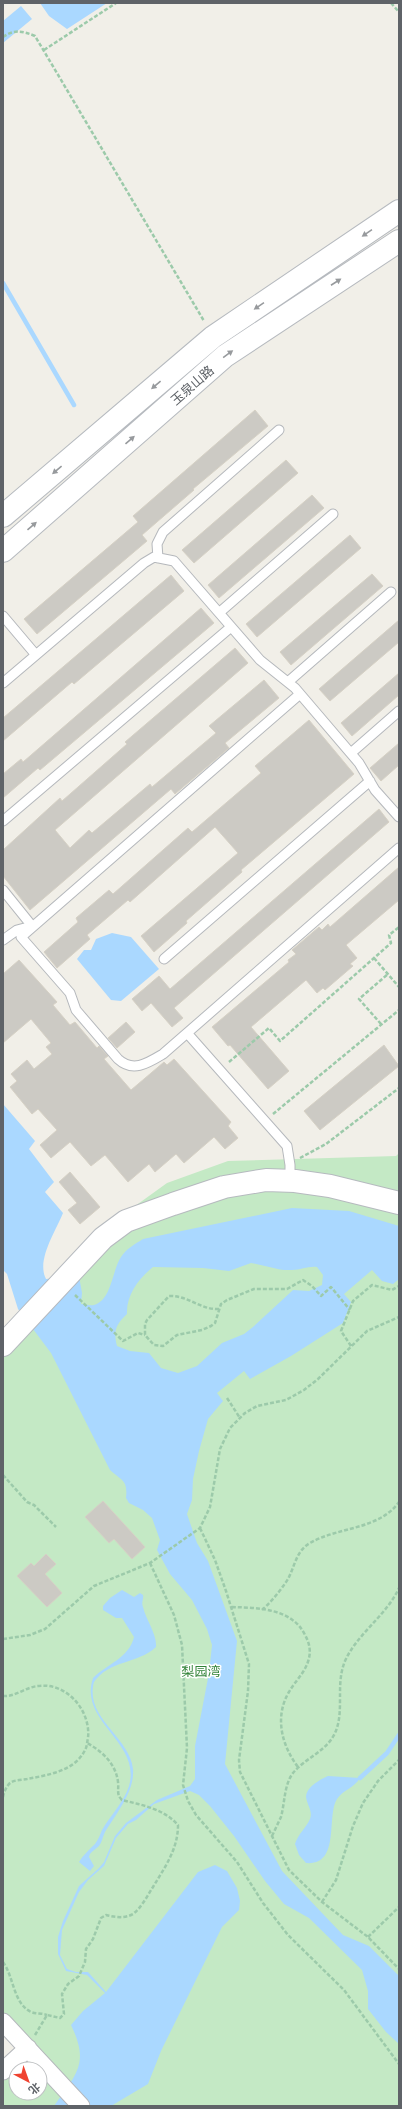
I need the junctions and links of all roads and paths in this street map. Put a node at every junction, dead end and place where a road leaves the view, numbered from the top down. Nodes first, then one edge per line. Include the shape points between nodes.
1 (116, 3) edge
2 (392, 3) edge
3 (399, 12) edge
4 (3, 37) edge
5 (44, 50) junction
6 (399, 211) edge
7 (399, 241) edge
8 (213, 337) junction
9 (279, 430) dead end
10 (333, 514) dead end
11 (3, 516) edge
12 (3, 551) edge
13 (158, 558) junction
14 (390, 592) dead end
15 (220, 612) junction
16 (3, 616) edge
17 (231, 627) junction
18 (36, 655) junction
19 (288, 682) junction
20 (3, 683) edge
21 (300, 694) junction
22 (399, 711) edge
23 (351, 753) junction
24 (370, 781) junction
25 (399, 817) edge
26 (3, 821) edge
27 (399, 848) edge
28 (3, 890) edge
29 (32, 926) junction
30 (399, 927) edge
31 (3, 940) edge
32 (374, 958) junction
33 (164, 959) dead end
34 (388, 974) junction
35 (399, 986) edge
36 (399, 1010) edge
37 (381, 1024) junction
38 (187, 1033) junction
39 (220, 1070) junction
40 (399, 1088) edge
41 (265, 1121) junction
42 (290, 1173) junction
43 (399, 1203) edge
44 (61, 1283) junction
45 (399, 1286) edge
46 (219, 1309) junction
47 (350, 1310) junction
48 (399, 1317) edge
49 (145, 1335) junction
50 (3, 1345) edge
51 (351, 1346) junction
52 (227, 1398) dead end
53 (240, 1418) junction
54 (3, 1476) edge
55 (399, 1502) edge
56 (395, 1507) junction
57 (399, 1510) edge
58 (56, 1527) dead end
59 (200, 1528) junction
60 (150, 1563) junction
61 (399, 1588) edge
62 (232, 1607) junction
63 (262, 1610) junction
64 (3, 1639) edge
65 (3, 1696) edge
66 (87, 1743) junction
67 (399, 1760) edge
68 (298, 1767) junction
69 (3, 1797) edge
70 (272, 1837) junction
71 (322, 1902) junction
72 (399, 1907) edge
73 (368, 1937) junction
74 (3, 1962) edge
75 (399, 1969) edge
76 (47, 2015) junction
77 (3, 2022) edge
78 (28, 2048) junction
79 (399, 2064) edge
80 (3, 2071) edge
81 (81, 2106) edge

1 - 5 path
2 - 3 path
4 - 5 path via 10,32 23,31 35,36
5 - 8 path
6 -> 8 street, 玉泉山路
12 -> 7 street, 玉泉山路 via 225,356
8 -> 11 street, 玉泉山路
9 - 13 lane via 163,532 158,544
10 - 15 lane
13 - 15 lane via 174,561
13 - 18 lane via 144,563
14 - 19 lane
15 - 17 lane
16 - 18 lane
17 - 19 lane via 260,660
17 - 26 lane
18 - 20 lane
19 - 21 lane
21 - 23 lane
21 - 29 lane
22 - 23 lane
23 - 24 lane
24 - 25 lane
24 - 33 lane
27 - 38 lane
28 - 29 lane
29 - 31 lane via 17,930
29 - 38 lane via 21,937 70,993 76,1010 124,1065 135,1067 154,1059
30 - 32 path via 389,935 391,943
32 - 34 path
32 - 39 path via 280,1041 269,1028
34 - 35 path
34 - 37 path via 359,999
36 - 37 path
37 - 41 path
38 - 39 lane
39 - 41 lane
40 - 42 path via 326,1144 307,1153
41 - 42 lane via 287,1146
42 - 43 street
42 - 44 street via 224,1187 126,1221 103,1238
44 - 49 path via 122,1340 126,1341 138,1333
44 - 50 street
45 - 47 path via 392,1290 372,1285 353,1301
46 - 47 path via 227,1300 254,1289 287,1289 302,1280 321,1296 331,1287
46 - 49 path via 215,1323 211,1326 177,1335 163,1346 154,1345
46 - 49 path via 206,1308 187,1298 169,1296 145,1324
47 - 51 path via 341,1332
48 - 51 path via 367,1331
51 - 53 path via 304,1390 286,1400 257,1406
52 - 53 path
53 - 59 path via 230,1428 220,1449 210,1507
54 - 58 path via 27,1502 34,1505
55 - 56 path
56 - 57 path
56 - 63 path via 380,1517 305,1547 296,1559 289,1578
59 - 60 path
59 - 62 path
60 - 64 path via 94,1586 45,1629 30,1635
60 - 79 path via 174,1615 182,1645 187,1748 183,1785 188,1801 196,1815 237,1862 263,1904 288,1935 344,1990
61 - 68 path via 386,1610 351,1650 344,1662 339,1693 339,1721 334,1734 318,1753
62 - 63 path
62 - 70 path via 249,1664 240,1772
63 - 68 path via 288,1616 303,1630 309,1642 309,1660 289,1692 282,1717 284,1740
65 - 66 path via 38,1686 53,1687 65,1692 78,1704 88,1723
66 - 69 path via 79,1759 66,1768 15,1781 9,1784
66 - 76 path via 110,1761 122,1800 164,1814 178,1825 178,1831 170,1859 143,1904 132,1914 117,1917 106,1915 101,1918 86,1949 85,1962 79,1976 68,1984 62,1994 64,2014 60,2018
67 - 71 path via 363,1803 336,1880
68 - 70 path via 287,1784 281,1816
70 - 71 path via 289,1870
71 - 73 path
72 - 73 path
73 - 75 path
74 - 76 path via 17,1996 24,2006 30,2011
76 - 78 path
77 - 78 street
78 - 80 street
78 - 81 street

